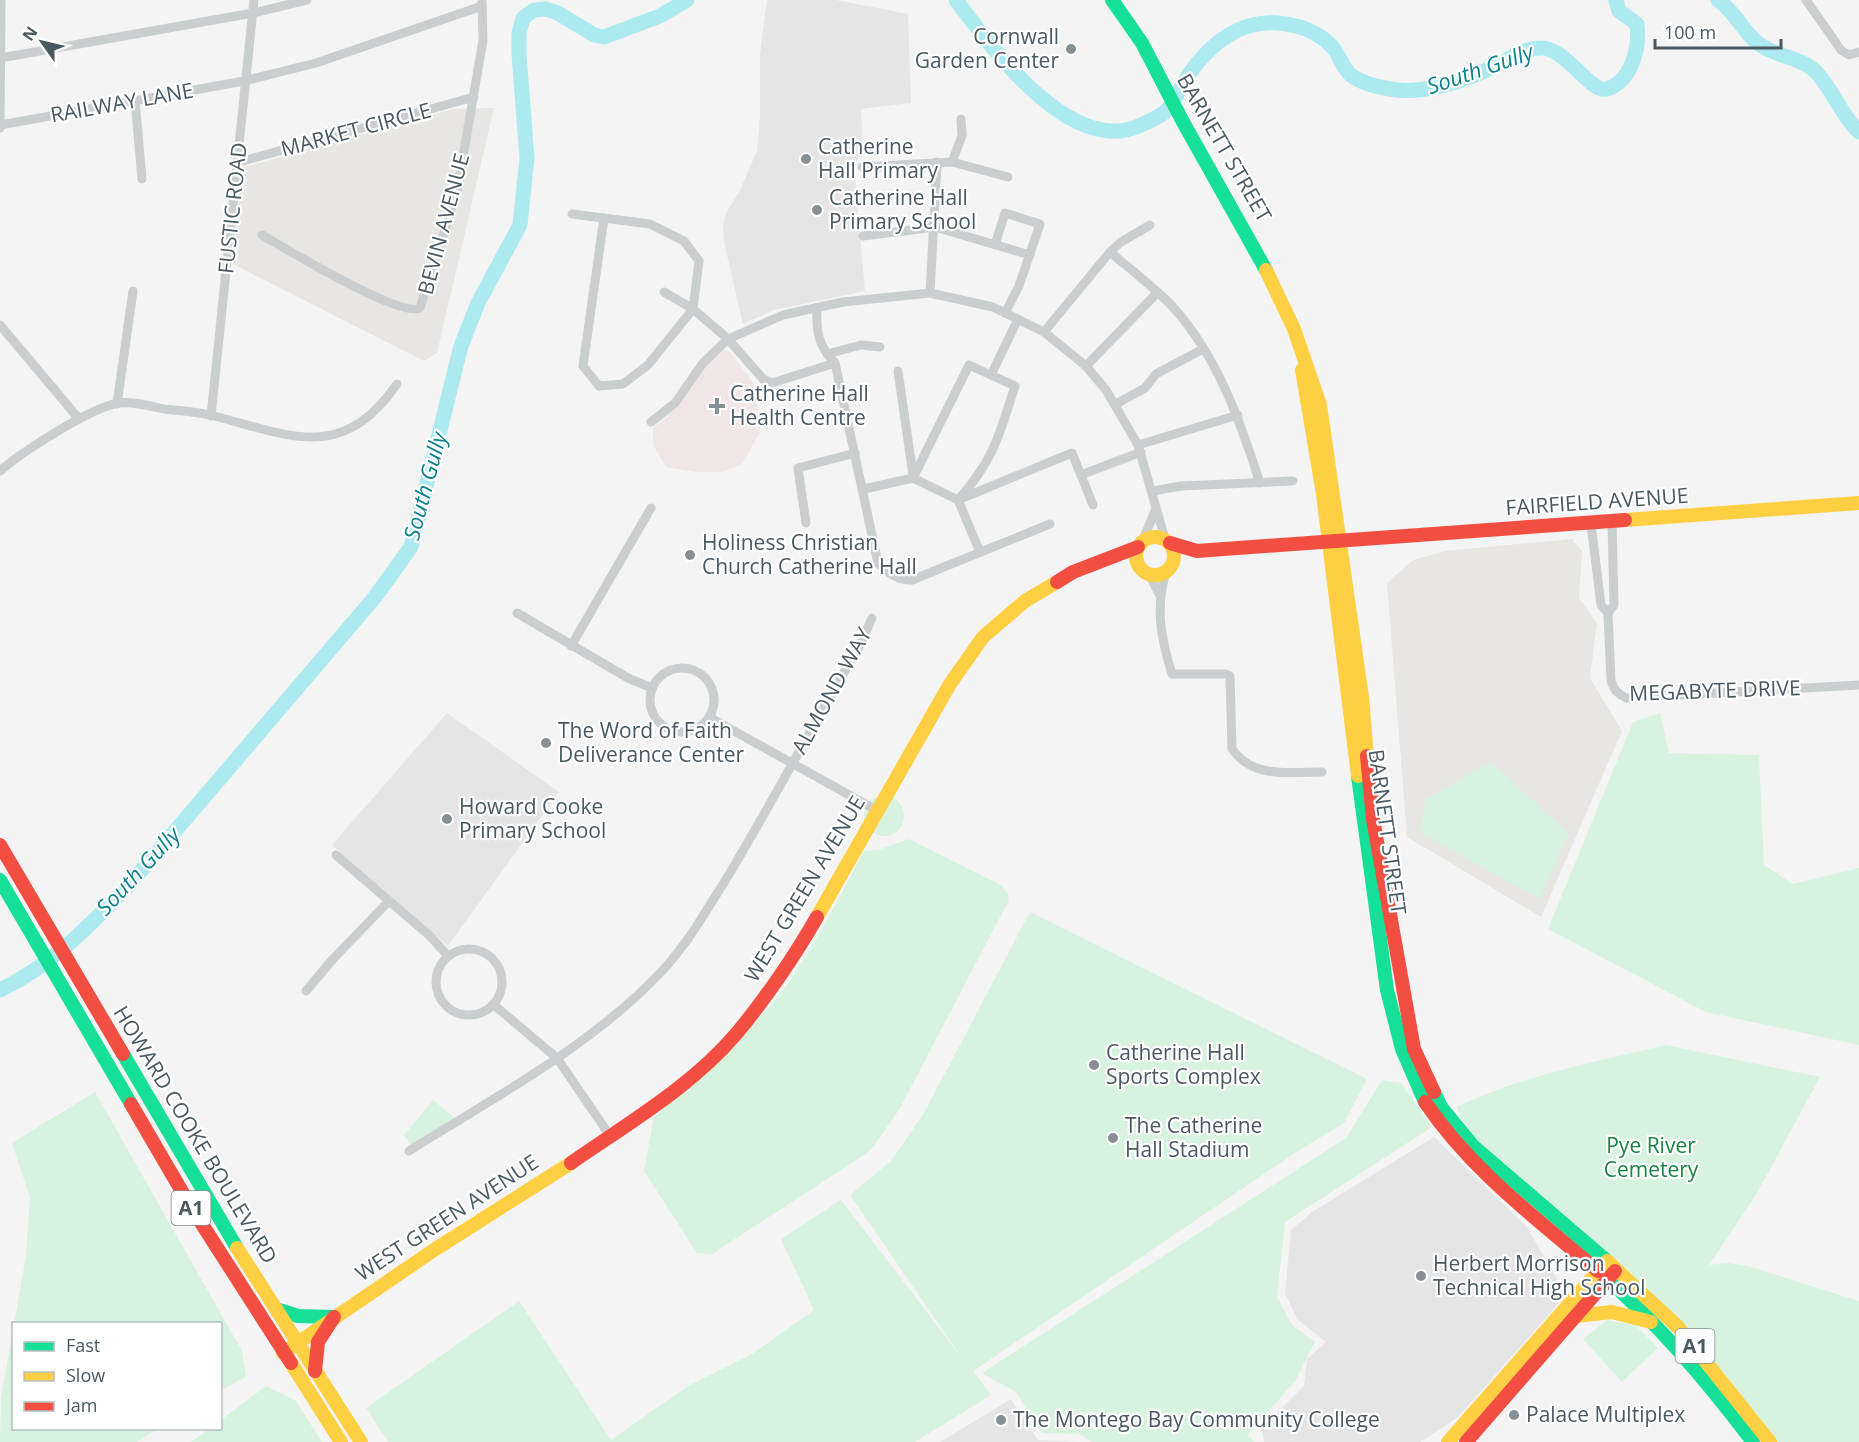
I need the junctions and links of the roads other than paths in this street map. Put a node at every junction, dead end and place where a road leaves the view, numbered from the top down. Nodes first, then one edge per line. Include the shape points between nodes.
1 (1, 0) edge
2 (254, 0) edge
3 (307, 0) edge
4 (1112, 0) edge
5 (1806, 0) edge
6 (482, 3) edge
7 (253, 13) junction
8 (1859, 52) edge
9 (1, 58) edge
10 (244, 81) junction
11 (474, 97) junction
12 (135, 100) junction
13 (961, 119) dead end
14 (0, 126) edge
15 (239, 162) junction
16 (937, 162) junction
17 (952, 162) junction
18 (862, 167) dead end
19 (1008, 177) dead end
20 (142, 179) dead end
21 (572, 214) dead end
22 (604, 218) junction
23 (1150, 225) dead end
24 (935, 227) junction
25 (262, 235) dead end
26 (863, 236) dead end
27 (995, 245) junction
28 (1110, 252) junction
29 (1030, 255) junction
30 (133, 291) dead end
31 (664, 292) dead end
32 (930, 293) junction
33 (1157, 293) junction
34 (817, 308) junction
35 (693, 309) junction
36 (1005, 313) junction
37 (1018, 319) junction
38 (0, 326) edge
39 (1044, 332) junction
40 (728, 339) junction
41 (880, 347) dead end
42 (1203, 349) junction
43 (827, 354) junction
44 (835, 363) junction
45 (1086, 366) junction
46 (898, 370) dead end
47 (991, 375) junction
48 (397, 384) dead end
49 (117, 404) junction
50 (1116, 404) junction
51 (1238, 415) junction
52 (211, 416) junction
53 (80, 419) junction
54 (651, 422) dead end
55 (1139, 448) junction
56 (855, 453) junction
57 (0, 471) edge
58 (1081, 475) junction
59 (913, 478) junction
60 (1293, 480) dead end
61 (1260, 483) junction
62 (864, 489) junction
63 (1152, 491) junction
64 (958, 500) junction
65 (1859, 503) edge
66 (1093, 505) dead end
67 (651, 508) dead end
68 (1155, 511) junction
69 (1612, 522) junction
70 (806, 524) dead end
71 (1050, 524) dead end
72 (1591, 524) junction
73 (1167, 541) junction
74 (1333, 542) junction
75 (1140, 544) junction
76 (1197, 551) junction
77 (980, 552) junction
78 (1113, 557) junction
79 (1169, 569) junction
80 (1144, 571) junction
81 (1159, 594) junction
82 (518, 613) dead end
83 (1608, 613) junction
84 (872, 618) dead end
85 (571, 646) junction
86 (1859, 685) edge
87 (652, 688) junction
88 (709, 717) junction
89 (792, 764) junction
90 (1322, 772) dead end
91 (878, 811) junction
92 (0, 845) edge
93 (336, 855) dead end
94 (0, 880) edge
95 (388, 902) junction
96 (448, 956) junction
97 (306, 991) dead end
98 (494, 1005) junction
99 (557, 1058) junction
100 (610, 1136) junction
101 (409, 1151) dead end
102 (1607, 1270) junction
103 (276, 1309) junction
104 (1576, 1316) junction
105 (334, 1317) junction
106 (1656, 1324) junction
107 (296, 1343) junction
108 (283, 1353) junction
109 (315, 1371) junction
110 (341, 1442) edge
111 (360, 1442) edge
112 (1448, 1442) edge
113 (1466, 1442) edge
114 (1753, 1442) edge
115 (1770, 1442) edge

1 - 9 street
2 - 7 street, FUSTIC ROAD
3 - 7 street
4 - 74 main road, BARNETT STREET via 1128,18 1259,251 1293,322
5 - 8 street via 1841,50 1849,54
6 - 10 street, RAILWAY LANE via 316,63
6 - 11 street, BEVIN AVENUE via 483,40
7 - 9 street
7 - 10 street, FUSTIC ROAD
9 - 14 street
10 - 12 street, RAILWAY LANE
10 - 15 street, FUSTIC ROAD
11 - 15 street, MARKET CIRCLE
11 - 25 street, BEVIN AVENUE via 457,192 420,308 404,309 363,291
12 - 14 street, RAILWAY LANE
12 - 20 street
13 - 17 street via 962,136
15 - 52 street, FUSTIC ROAD
16 - 17 street
16 - 18 street
16 - 24 street
17 - 19 street
21 - 22 street
22 - 35 street via 650,224 684,241 699,261
22 - 35 street via 583,366 590,377 599,386 623,384 648,365
23 - 28 street
24 - 26 street
24 - 27 street
24 - 32 street
27 - 29 street
27 - 29 street via 1006,213 1040,224
28 - 33 street
28 - 39 street
29 - 36 street
30 - 49 street
31 - 35 street
32 - 34 street
32 - 36 street
33 - 42 street via 1172,306
33 - 45 street
34 - 40 street via 783,315
34 - 43 street via 816,332
35 - 40 street
36 - 37 street
37 - 39 street
37 - 47 street
38 - 53 street
39 - 45 street
40 - 44 street via 763,379 772,383
40 - 54 street via 703,363 675,403
41 - 43 street via 861,345
42 - 50 street via 1156,374 1145,388
42 - 51 street
43 - 44 street
44 - 56 street
45 - 50 street
46 - 59 street
47 - 59 street via 969,365
47 - 64 street via 1015,386 994,451
48 - 52 street via 362,423 315,438 279,434
49 - 52 street
49 - 53 street
50 - 55 street
51 - 55 street
51 - 61 street
53 - 57 street
55 - 58 street
55 - 63 street
56 - 62 street
56 - 70 street via 798,468
58 - 64 street via 1072,453
58 - 66 street
59 - 62 street
59 - 64 street
60 - 61 street
61 - 63 street
62 - 77 street via 878,563 890,574 912,580
63 - 68 street
64 - 77 street
65 - 69 main road, FAIRFIELD AVENUE
67 - 85 street
68 - 73 street
68 - 75 street
69 - 72 main road, FAIRFIELD AVENUE
69 - 83 street, MEGABYTE DRIVE via 1614,604
71 - 77 street
72 - 74 main road, FAIRFIELD AVENUE
72 - 83 street, MEGABYTE DRIVE via 1601,605
73 - 75 main road via 1153,537
73 - 76 main road
73 - 79 main road via 1174,554
74 - 76 main road
74 - 102 main road, BARNETT STREET via 1371,876 1404,1056 1424,1101 1455,1144 1532,1217
75 - 78 main road, WEST GREEN AVENUE
75 - 80 main road via 1136,558
76 - 79 main road
78 - 80 main road
78 - 91 main road, WEST GREEN AVENUE via 1073,572 1025,601 984,637 955,677
79 - 80 main road via 1157,576
79 - 81 street
80 - 81 street
81 - 90 street via 1158,619 1172,674 1230,676 1232,749 1239,759 1267,772
82 - 85 street
83 - 86 street, MEGABYTE DRIVE via 1611,681 1617,693 1626,698
84 - 89 street, ALMOND WAY
85 - 87 street
87 - 88 street via 651,710 664,728 673,732 694,730
87 - 88 street via 659,677 671,670 697,672 712,688 714,703
88 - 89 street
89 - 91 street
89 - 99 street, ALMOND WAY via 704,916 672,959 635,998
91 - 100 main road, WEST GREEN AVENUE via 808,933 736,1034 657,1103
92 - 103 main road, HOWARD COOKE BOULEVARD / A1
93 - 95 street
94 - 108 main road, HOWARD COOKE BOULEVARD / A1 via 191,1207
95 - 96 street
95 - 97 street
96 - 98 street via 466,949 477,950 494,960 502,978
96 - 98 street via 436,981 438,995 446,1007 455,1013 473,1015
98 - 99 street
99 - 100 street
99 - 101 street, ALMOND WAY
100 - 105 main road, WEST GREEN AVENUE
102 - 104 main road
102 - 106 main road, A1
102 - 112 main road
102 - 115 main road, A1 via 1653,1301 1703,1355
103 - 105 main road via 305,1317
103 - 107 main road, HOWARD COOKE BOULEVARD / A1
104 - 106 main road via 1612,1312
104 - 113 main road
105 - 107 main road, WEST GREEN AVENUE
105 - 109 main road via 319,1337 313,1356
106 - 114 main road, A1
107 - 108 main road, WEST GREEN AVENUE
107 - 109 main road, HOWARD COOKE BOULEVARD / A1
108 - 110 main road, HOWARD COOKE BOULEVARD / A1
109 - 111 main road, HOWARD COOKE BOULEVARD / A1

